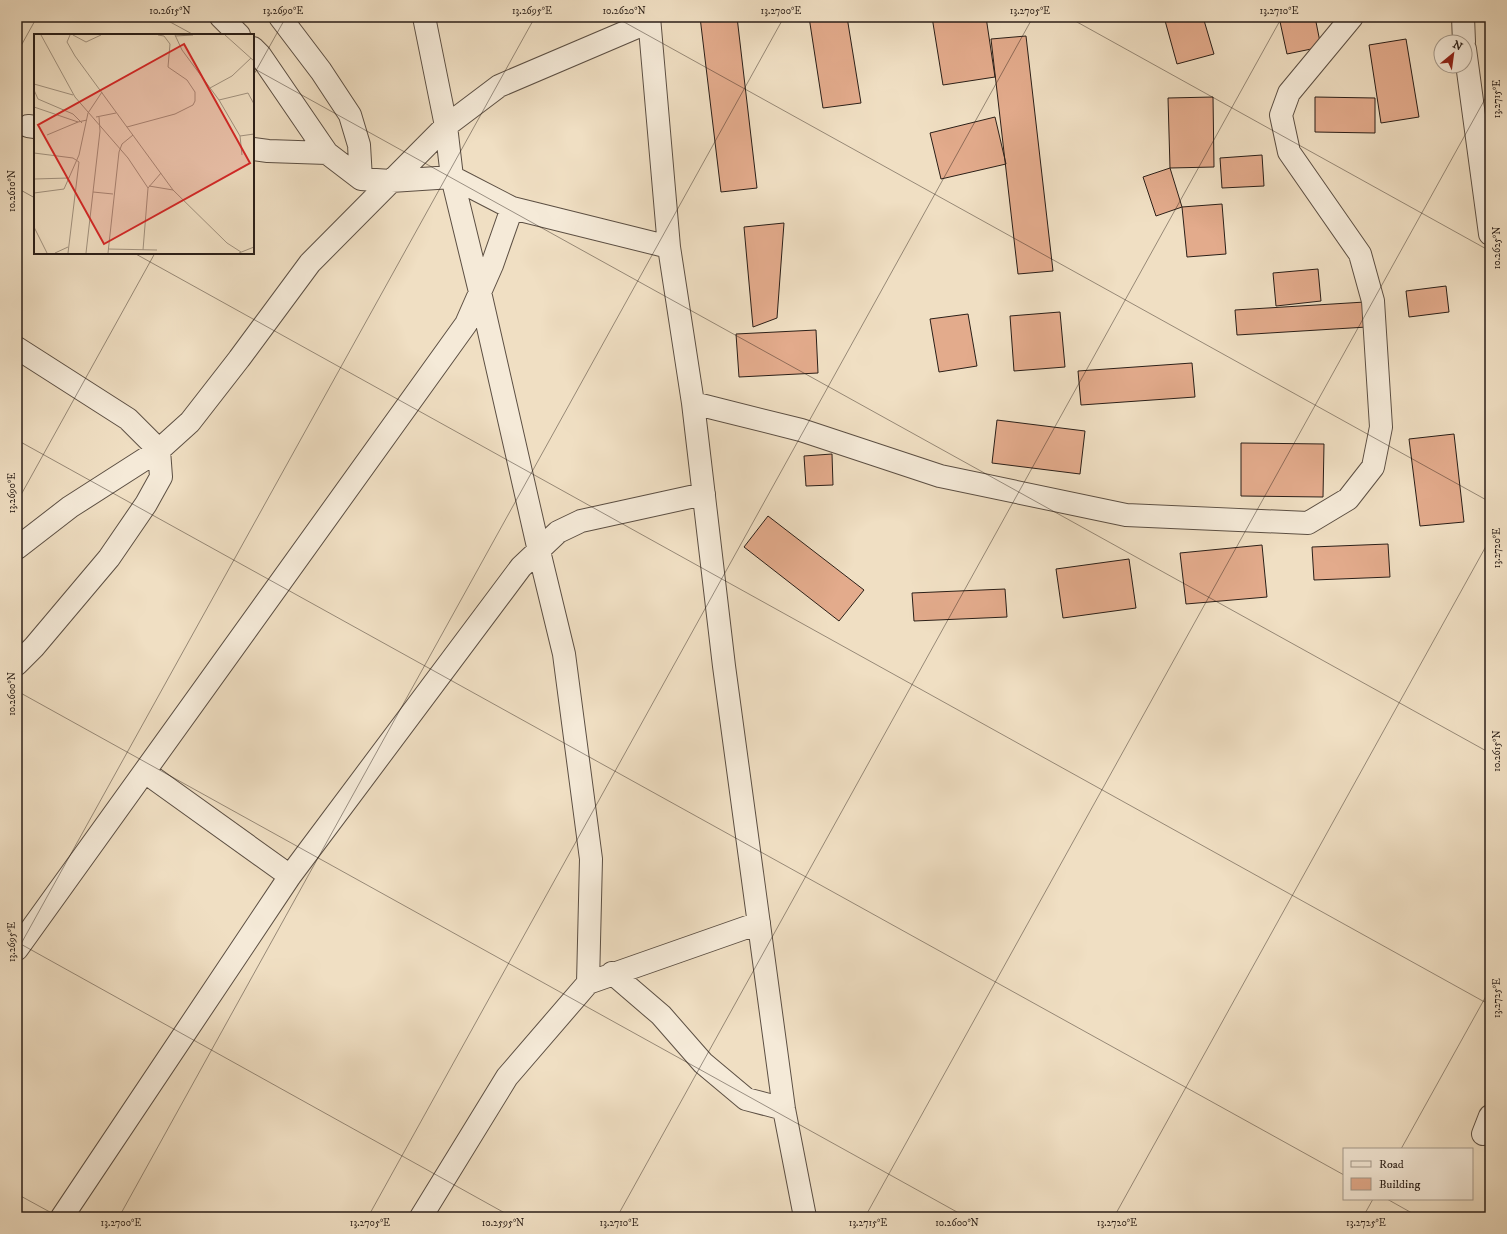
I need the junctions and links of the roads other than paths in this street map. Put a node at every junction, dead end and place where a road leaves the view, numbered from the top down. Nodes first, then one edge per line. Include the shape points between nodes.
1 (221, 17) edge
2 (280, 17) edge
3 (424, 17) edge
4 (1352, 17) edge
5 (1463, 17) edge
6 (649, 20) edge
7 (238, 34) edge
8 (1464, 34) edge
9 (254, 49) edge
10 (1468, 74) edge
11 (446, 126) junction
12 (254, 149) edge
13 (327, 153) junction
14 (452, 177) junction
15 (361, 179) junction
16 (391, 181) junction
17 (512, 208) junction
18 (1490, 234) edge
19 (669, 247) junction
20 (480, 292) junction
21 (17, 348) edge
22 (693, 403) junction
23 (158, 450) junction
24 (704, 494) junction
25 (17, 548) edge
26 (539, 551) junction
27 (17, 664) edge
28 (145, 772) junction
29 (290, 876) junction
30 (758, 923) junction
31 (17, 949) edge
32 (612, 973) junction
33 (588, 983) junction
34 (784, 1110) junction
35 (62, 1217) edge
36 (421, 1217) edge
37 (805, 1217) edge

1 - 7 street
2 - 15 street via 321,70 350,115 359,145
3 - 11 street
4 - 22 street via 1289,93 1281,115 1289,152 1360,254 1373,301 1381,427 1373,467 1348,499 1308,523 1126,515 940,476 800,430
5 - 8 street
6 - 11 street via 499,86
6 - 19 street
9 - 13 street
10 - 18 street
11 - 14 street
11 - 16 street
12 - 13 street
13 - 15 street
14 - 16 street
14 - 17 street
14 - 20 street
15 - 16 street
16 - 23 street via 310,263 190,422
17 - 19 street
17 - 20 street
19 - 22 street
20 - 26 street
20 - 28 street via 466,324
21 - 23 street via 128,418
22 - 24 street
23 - 25 street via 70,507
23 - 27 street via 161,477 146,504 109,558
24 - 26 street via 581,521 558,532
24 - 30 street
26 - 29 street via 521,567
26 - 33 street via 564,654 591,859
28 - 29 street
28 - 31 street
29 - 35 street
30 - 32 street
30 - 34 street
32 - 33 street
32 - 34 street via 662,1015 703,1063 746,1099
33 - 36 street via 507,1077
34 - 37 street

